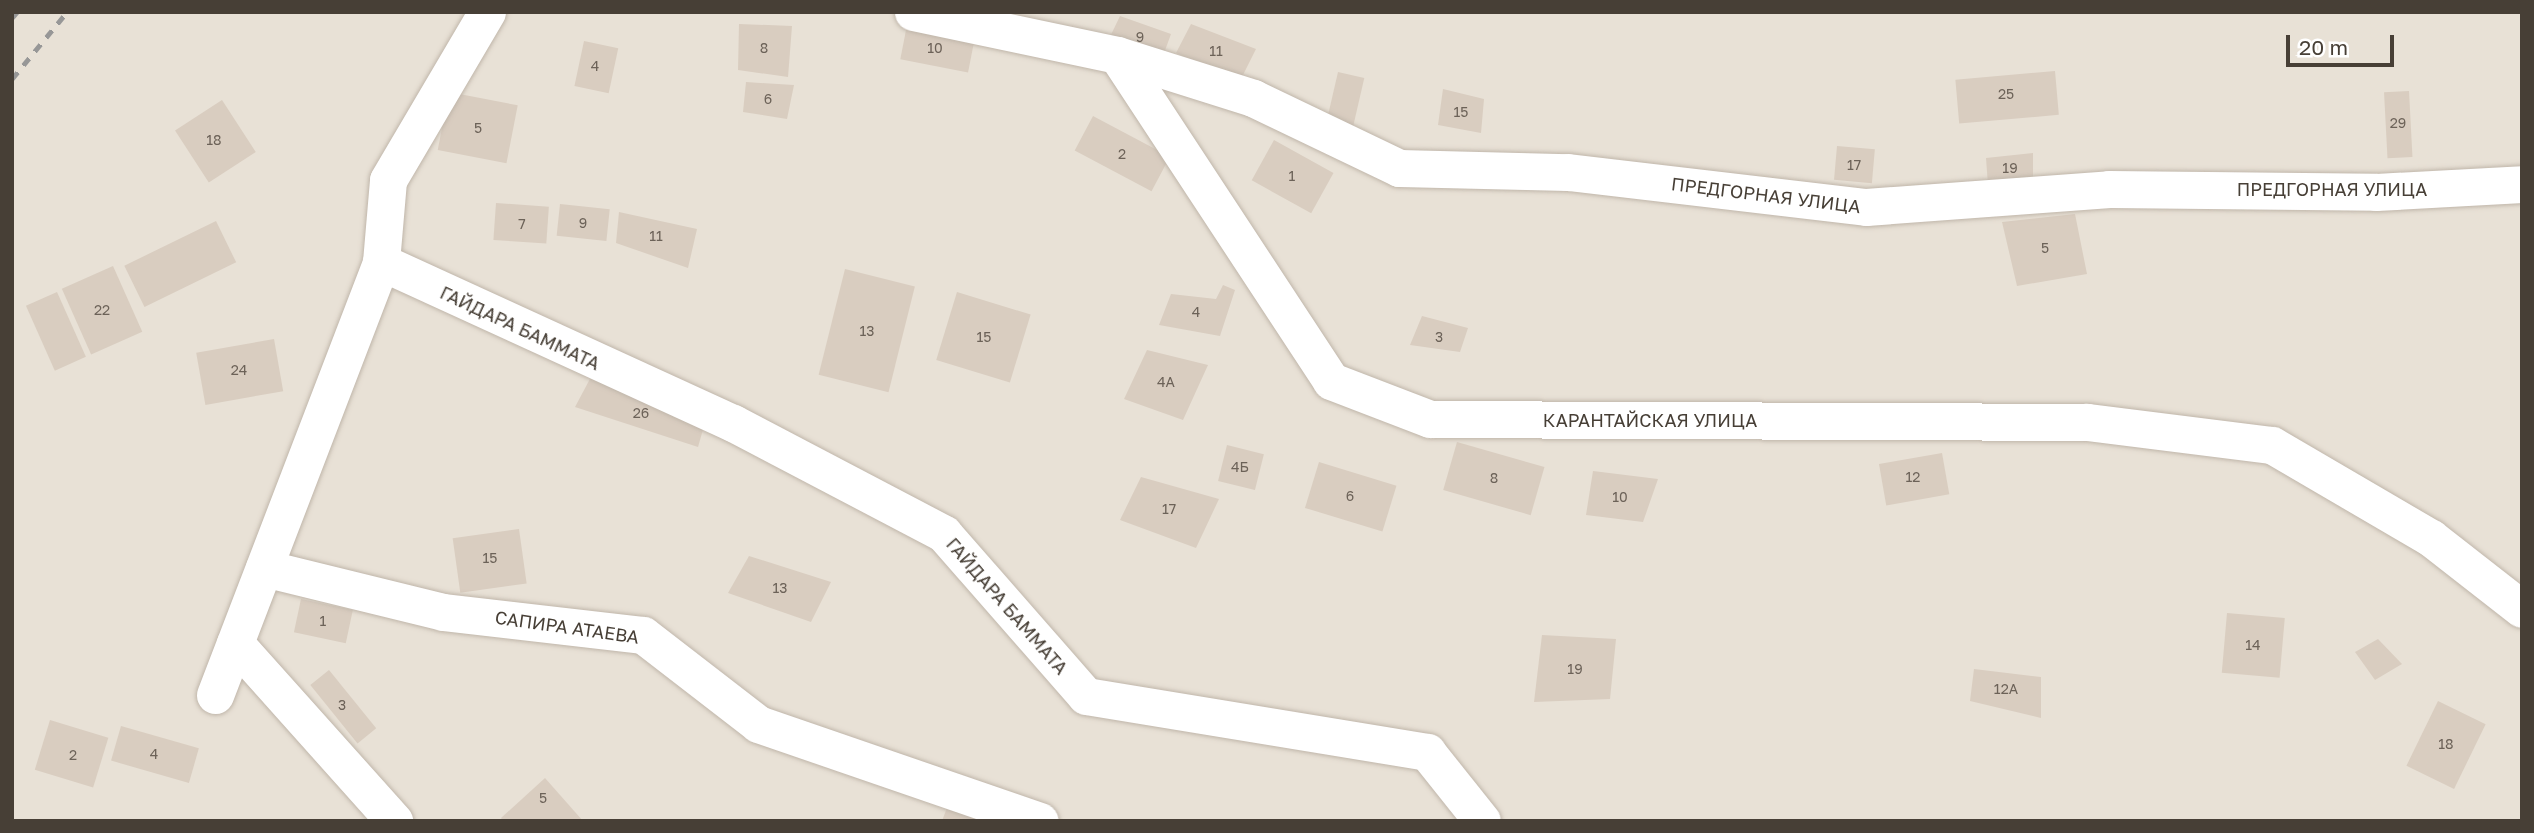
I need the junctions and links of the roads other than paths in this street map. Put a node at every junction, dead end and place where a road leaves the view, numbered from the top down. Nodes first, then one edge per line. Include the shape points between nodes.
1 (486, 12) edge
2 (913, 12) edge
3 (1117, 55) junction
4 (2522, 184) edge
5 (381, 262) junction
6 (264, 568) junction
7 (2522, 609) edge
8 (235, 643) junction
9 (215, 695) dead end
10 (394, 821) edge
11 (1040, 821) edge
12 (1482, 821) edge

1 - 5 street via 388,180
2 - 3 street
3 - 4 street, ПРЕДГОРНАЯ УЛИЦА via 1253,98 1399,168 1568,172 1866,207 2109,189 2376,192
3 - 7 street, КАРАНТАЙСКАЯ УЛИЦА via 1331,381 1430,419 2087,422 2272,445 2431,538
5 - 6 street
5 - 12 street, ГАЙДАРА БАММАТА via 733,423 944,534 1086,696 1427,752
6 - 8 street
6 - 11 street, САПИРА АТАЕВА via 443,612 643,635 758,724
8 - 9 street
8 - 10 street

